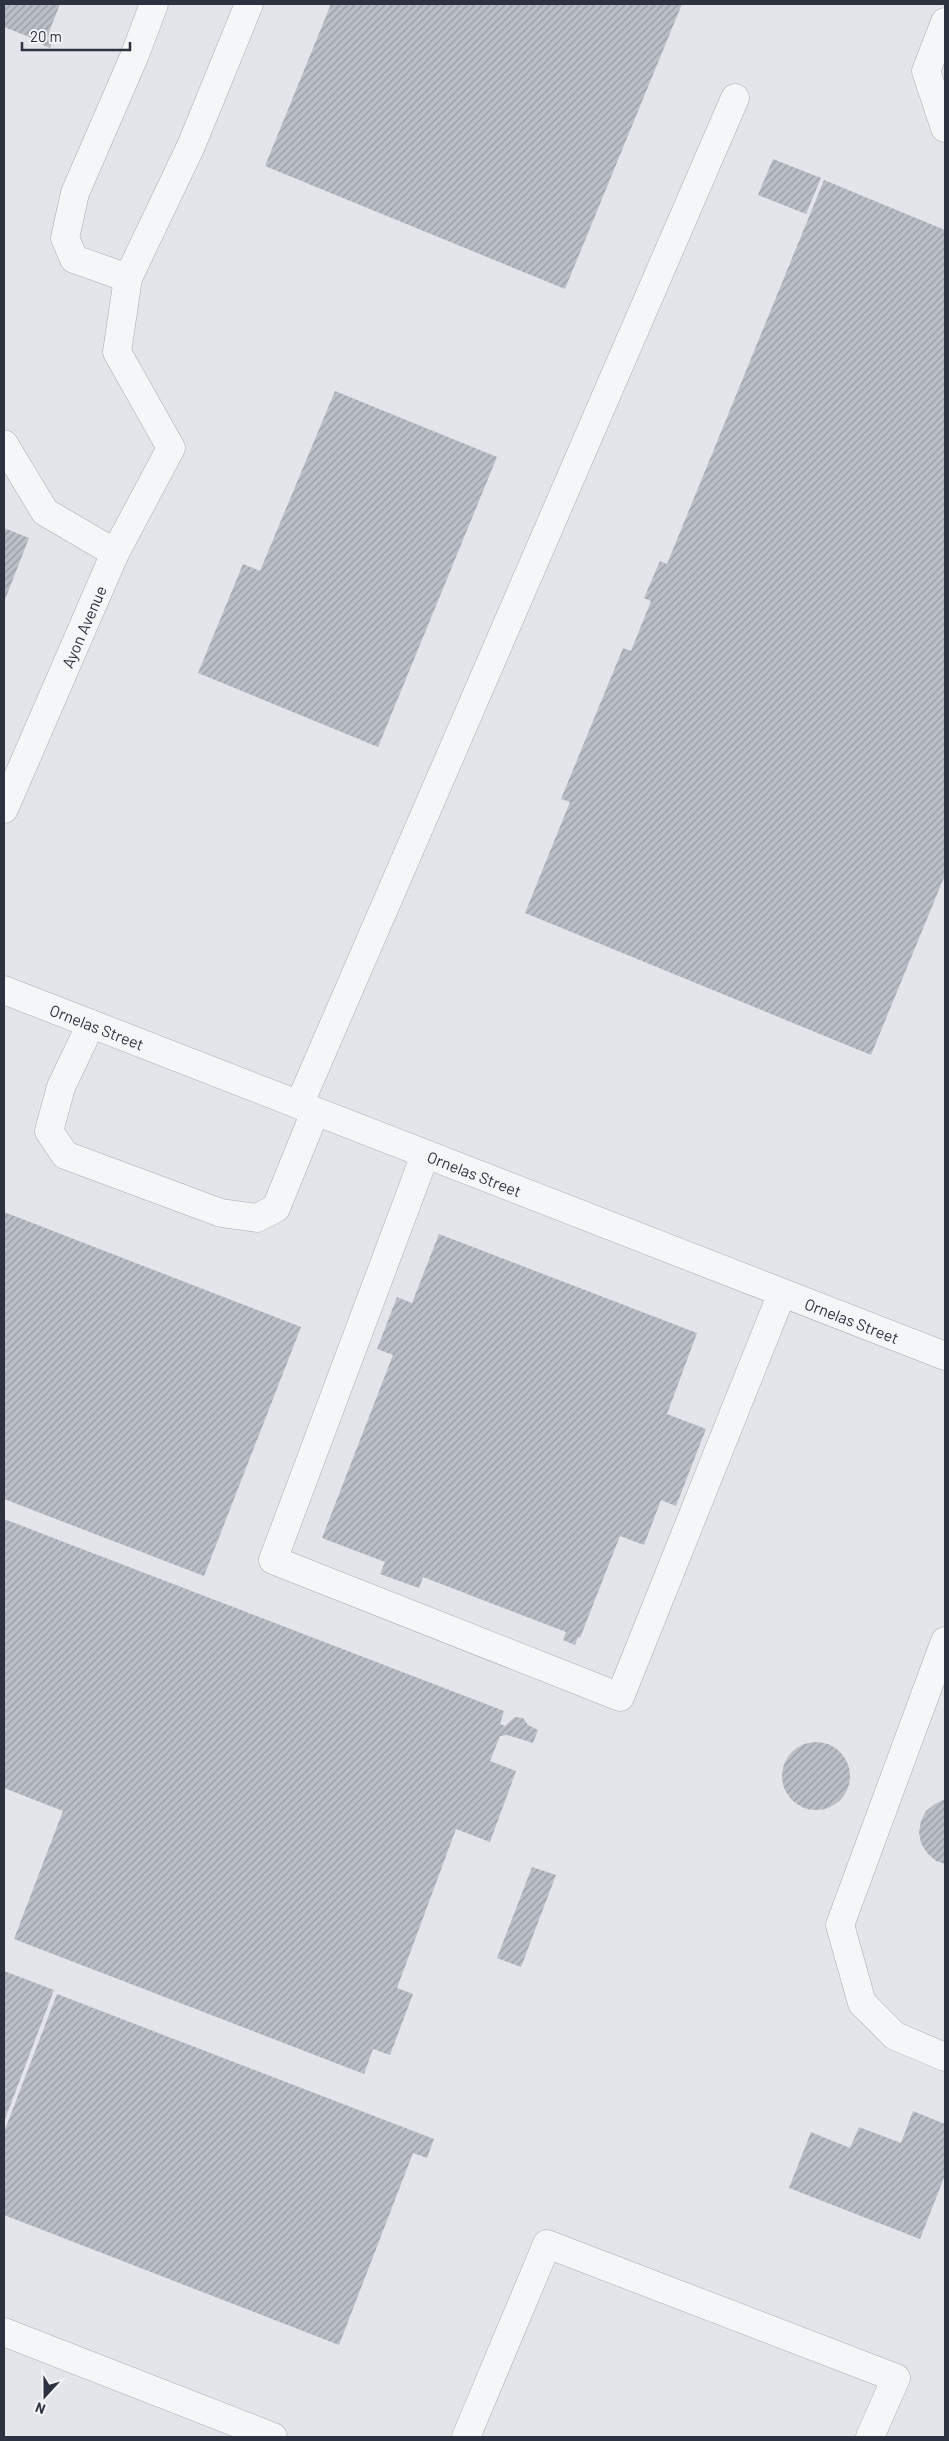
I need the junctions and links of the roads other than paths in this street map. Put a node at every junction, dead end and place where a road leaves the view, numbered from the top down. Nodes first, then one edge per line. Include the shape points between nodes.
1 (154, 4) edge
2 (249, 4) edge
3 (945, 22) edge
4 (735, 98) dead end
5 (945, 128) edge
6 (128, 278) junction
7 (4, 444) edge
8 (115, 553) junction
9 (4, 809) edge
10 (4, 990) edge
11 (91, 1024) junction
12 (307, 1108) junction
13 (425, 1155) junction
14 (782, 1293) junction
15 (945, 1356) edge
16 (945, 1641) edge
17 (945, 2057) edge
18 (4, 2332) edge
19 (273, 2437) edge
20 (466, 2437) edge
21 (870, 2437) edge

1 - 6 street via 75,193 64,238 74,259
2 - 6 street via 191,146
3 - 5 street via 926,71
4 - 12 street
6 - 8 street, Ayon Avenue via 117,352 171,448
7 - 8 street via 46,512
8 - 9 street, Ayon Avenue
10 - 11 street, Ornelas Street
11 - 12 street, Ornelas Street
11 - 12 street via 61,1087 49,1131 66,1155 221,1213 257,1218 276,1208
12 - 13 street, Ornelas Street
13 - 14 street, Ornelas Street
13 - 14 street via 273,1560 620,1697
14 - 15 street, Ornelas Street
16 - 17 street via 840,1925 862,2003 895,2036
18 - 19 street
20 - 21 street via 548,2244 896,2378

